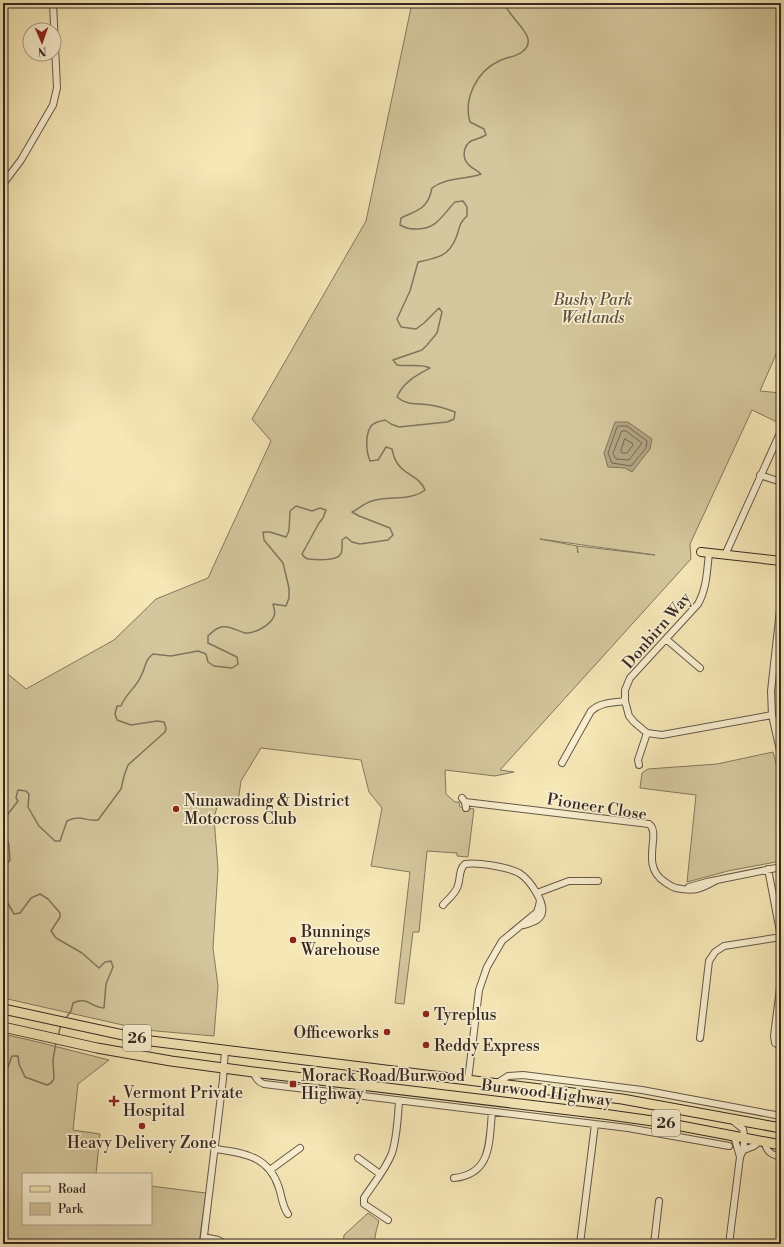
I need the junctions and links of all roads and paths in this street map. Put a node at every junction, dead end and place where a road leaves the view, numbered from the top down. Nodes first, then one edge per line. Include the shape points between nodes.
1 (53, 3) edge
2 (4, 183) edge
3 (781, 431) edge
4 (760, 475) junction
5 (781, 482) edge
6 (705, 552) joint
7 (729, 555) junction
8 (781, 561) edge
9 (781, 601) edge
10 (666, 639) junction
11 (779, 641) edge
12 (700, 668) dead end
13 (625, 701) junction
14 (772, 715) junction
15 (647, 733) junction
16 (781, 755) edge
17 (562, 763) dead end
18 (639, 765) dead end
19 (464, 802) dead end
20 (781, 867) edge
21 (768, 869) junction
22 (598, 881) dead end
23 (537, 893) junction
24 (443, 905) dead end
25 (781, 937) edge
26 (781, 980) edge
27 (3, 1009) edge
28 (3, 1027) edge
29 (700, 1038) dead end
30 (781, 1046) edge
31 (225, 1050) junction
32 (224, 1069) junction
33 (253, 1072) junction
34 (468, 1080) junction
35 (496, 1084) junction
36 (610, 1086) junction
37 (622, 1100) junction
38 (399, 1101) junction
39 (549, 1107) junction
40 (492, 1112) junction
41 (781, 1116) edge
42 (548, 1119) junction
43 (731, 1119) junction
44 (595, 1124) junction
45 (775, 1125) edge
46 (730, 1135) junction
47 (745, 1138) junction
48 (762, 1141) junction
49 (715, 1143) junction
50 (781, 1145) edge
51 (729, 1146) dead end
52 (300, 1148) dead end
53 (216, 1149) junction
54 (744, 1150) junction
55 (740, 1157) junction
56 (781, 1157) edge
57 (358, 1158) dead end
58 (270, 1170) junction
59 (380, 1174) junction
60 (454, 1178) dead end
61 (659, 1201) dead end
62 (288, 1214) dead end
63 (388, 1220) dead end
64 (204, 1237) junction
65 (203, 1244) edge
66 (226, 1244) edge
67 (580, 1244) edge
68 (654, 1244) edge
69 (729, 1244) edge

1 - 2 street via 57,88 54,105
3 - 4 street
4 - 5 street
4 - 7 street via 732,539
6 - 7 main road
6 - 10 street, Donbirn Way via 705,588 702,597
7 - 8 main road
9 - 11 street
10 - 12 street
10 - 13 street, Donbirn Way via 630,678
11 - 14 street via 771,691
13 - 15 street via 629,716
13 - 17 street via 604,703 591,711
14 - 15 street via 662,735
14 - 16 street
15 - 18 street via 638,760
19 - 21 street, Pioneer Close via 649,824 654,832 651,857 654,868 662,880 677,888 695,890 717,880
20 - 21 street
21 - 25 street
22 - 23 street via 569,881
23 - 24 street via 525,878 515,871 468,863 461,867 457,888 452,896 446,897
23 - 34 street via 542,908 541,916 518,927 502,941 482,981
25 - 29 street via 724,946 715,952 709,961
26 - 30 street via 774,1036 775,1043
27 - 31 highway, Burwood Highway / 26 via 151,1041
28 - 32 highway, Burwood Highway / 26 via 149,1058
31 - 32 street
31 - 34 highway, Burwood Highway / 26
32 - 33 highway, Burwood Highway / 26
32 - 53 street
33 - 38 street, Burwood Highway via 256,1079 264,1084
33 - 39 highway, Burwood Highway / 26
34 - 35 highway, Burwood Highway / 26
35 - 36 street, Burwood Highway via 508,1076 518,1074
35 - 37 highway, Burwood Highway / 26
36 - 37 street, Burwood Highway
36 - 41 street, Burwood Highway
37 - 43 highway, Burwood Highway / 26
38 - 40 street, Burwood Highway
38 - 59 street via 393,1149
39 - 42 street
39 - 46 highway, Burwood Highway / 26 via 660,1122
40 - 42 street, Burwood Highway
40 - 60 street via 487,1151 482,1164 472,1173
42 - 44 street, Burwood Highway
43 - 45 highway, Burwood Highway / 26
43 - 47 street via 743,1129
44 - 49 street, Burwood Highway
44 - 67 street
45 - 48 highway
46 - 47 highway, Burwood Highway / 26
46 - 49 street
46 - 55 street
47 - 48 highway, Burwood Highway / 26
47 - 54 street
48 - 50 highway, Burwood Highway / 26
48 - 54 street
48 - 56 street via 768,1151
49 - 51 street, Burwood Highway
52 - 58 street
53 - 58 street via 250,1155
53 - 64 street
54 - 55 street
55 - 69 street
57 - 59 street
58 - 62 street via 277,1181 283,1206
59 - 63 street via 363,1201
61 - 68 street
64 - 65 street
64 - 66 street

